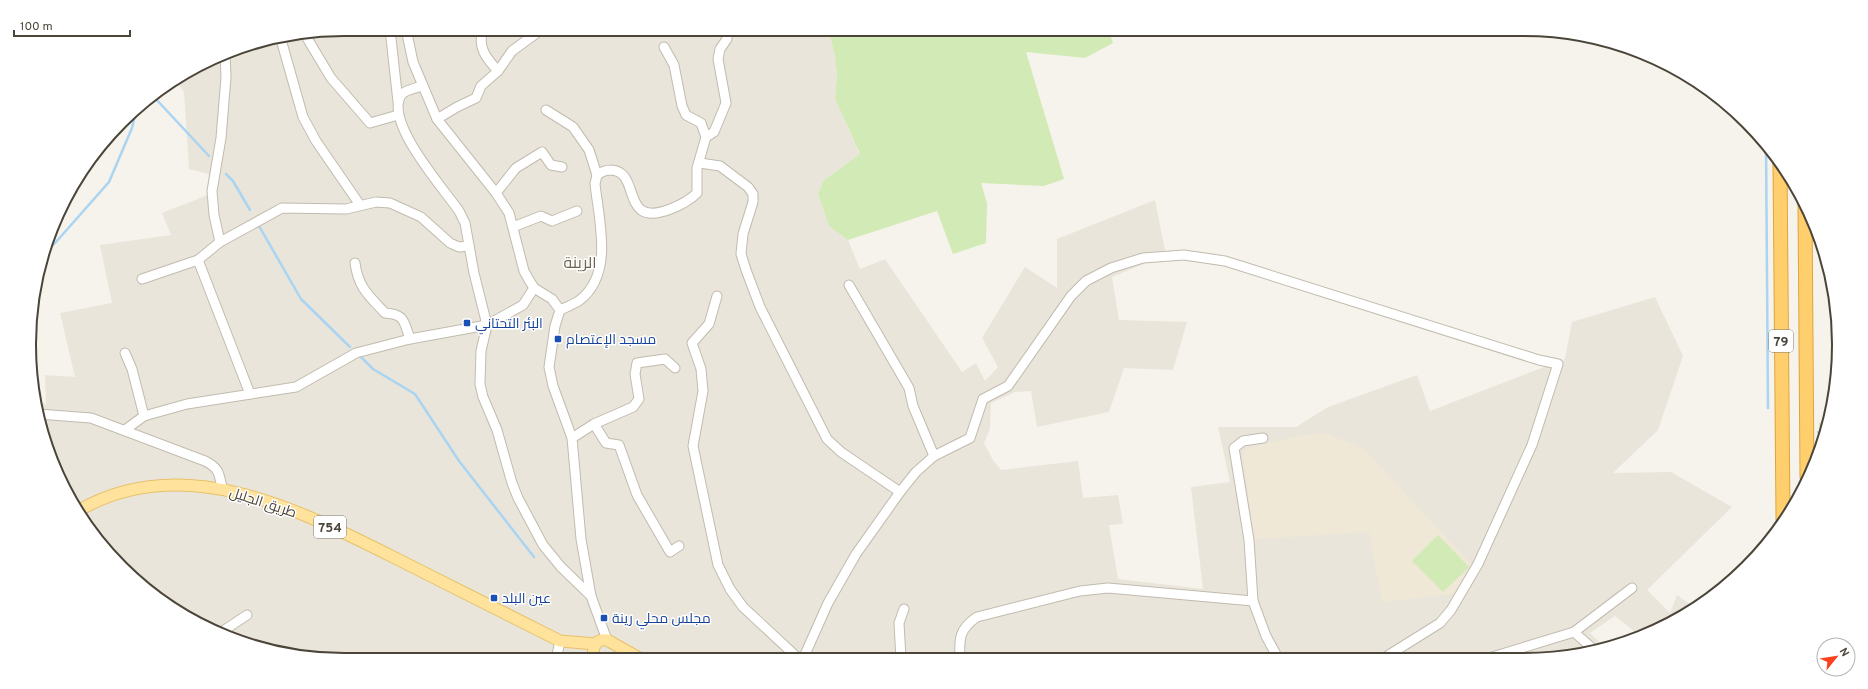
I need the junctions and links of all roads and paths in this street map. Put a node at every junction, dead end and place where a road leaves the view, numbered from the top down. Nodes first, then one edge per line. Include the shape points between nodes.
1 (391, 36) edge
2 (407, 36) edge
3 (480, 36) edge
4 (533, 36) edge
5 (727, 36) edge
6 (307, 39) edge
7 (282, 43) edge
8 (664, 47) dead end
9 (225, 59) edge
10 (498, 71) junction
11 (422, 86) junction
12 (398, 102) junction
13 (546, 110) dead end
14 (398, 116) junction
15 (437, 119) junction
16 (706, 137) junction
17 (700, 163) junction
18 (562, 167) dead end
19 (1780, 173) edge
20 (597, 175) junction
21 (496, 193) junction
22 (360, 205) junction
23 (576, 211) dead end
24 (1805, 218) edge
25 (513, 227) junction
26 (220, 242) junction
27 (469, 246) junction
28 (198, 260) junction
29 (355, 263) dead end
30 (142, 279) dead end
31 (849, 285) dead end
32 (534, 288) junction
33 (717, 296) dead end
34 (560, 310) junction
35 (487, 325) junction
36 (410, 339) junction
37 (125, 353) dead end
38 (675, 368) dead end
39 (250, 394) junction
40 (44, 414) edge
41 (144, 416) junction
42 (594, 424) junction
43 (125, 430) junction
44 (572, 438) junction
45 (1262, 438) dead end
46 (934, 456) junction
47 (1807, 467) edge
48 (222, 488) junction
49 (900, 492) junction
50 (83, 508) edge
51 (1783, 511) edge
52 (679, 546) dead end
53 (1632, 588) dead end
54 (592, 596) junction
55 (1253, 601) junction
56 (904, 609) dead end
57 (247, 615) dead end
58 (225, 630) edge
59 (1574, 632) junction
60 (607, 640) junction
61 (564, 642) junction
62 (596, 644) junction
63 (1589, 646) edge
64 (559, 653) edge
65 (586, 653) edge
66 (594, 653) edge
67 (630, 653) edge
68 (793, 653) edge
69 (806, 653) edge
70 (900, 653) edge
71 (960, 653) edge
72 (1275, 653) edge
73 (1392, 653) edge
74 (1505, 653) edge

1 - 12 street
2 - 11 street
3 - 10 street via 486,57
4 - 10 street via 512,52
5 - 16 street via 718,59 726,103 714,132
6 - 14 street via 331,78 370,123
7 - 22 street via 303,117 316,141
8 - 16 street via 674,64 686,115 701,123
9 - 26 street via 221,138 212,191
10 - 15 street via 481,86 476,98
11 - 12 street via 403,93
11 - 15 street
12 - 14 street
13 - 20 street via 573,127 589,150
14 - 27 street via 409,141 459,211 465,223
15 - 21 street
16 - 17 street
17 - 20 street via 697,168 697,193 682,205 656,213 640,210 621,174 612,170
17 - 49 street via 720,166 748,187 753,194 741,254 760,307 827,439 841,452
18 - 21 street via 551,165 542,152 516,168
19 - 51 highway, 79
20 - 34 street via 595,184 602,244 599,266 590,290 579,300
21 - 25 street via 509,213
22 - 26 street via 346,209 282,208
22 - 27 street via 390,203 421,217 450,243 459,247
23 - 25 street via 552,221 541,216
24 - 47 highway, 79
25 - 32 street via 524,271
26 - 28 street
27 - 35 street
28 - 30 street
28 - 39 street
29 - 36 street via 360,284 367,294 385,313 397,314 402,318
31 - 46 street via 909,388 913,406
32 - 34 street via 552,299
32 - 35 street via 524,305
33 - 68 street via 709,324 692,343 701,369 703,391 693,446 696,469 718,565 730,589 743,607
34 - 44 street via 555,326 550,367 553,386
35 - 36 street
35 - 54 street via 481,351 480,384 518,498 543,545 561,567
36 - 39 street via 356,353 296,388
37 - 41 street via 132,369
38 - 42 street via 665,359 637,363 635,374 639,399 633,407
39 - 41 street via 187,404
40 - 43 street via 92,418
41 - 43 street
42 - 44 street
42 - 52 street via 606,443 619,445 637,495 670,552
43 - 48 street via 214,465 219,473
44 - 54 street via 581,539
45 - 55 street via 1243,441 1234,448 1249,540
46 - 49 street via 916,472
46 - 73 street via 970,438 983,399 1008,386 1071,296 1086,281 1111,268 1143,258 1184,255 1225,261 1558,364 1532,445 1478,564 1440,623
48 - 50 main road, طريق الجليل / 754 via 189,485 145,488 106,497
48 - 61 main road, طريق الجليل / 754 via 303,514
49 - 69 street via 856,554 828,603
53 - 59 street
54 - 60 street
55 - 71 street via 1132,589 1080,591 977,617 968,623 962,632
55 - 72 street
56 - 70 street via 899,623
57 - 58 street
59 - 63 street
59 - 74 street
60 - 62 main road via 603,639
60 - 67 main road
61 - 62 main road, طريق الجليل / 754
61 - 64 street
61 - 65 main road, طريق الجليل / 754
62 - 66 main road via 593,648

